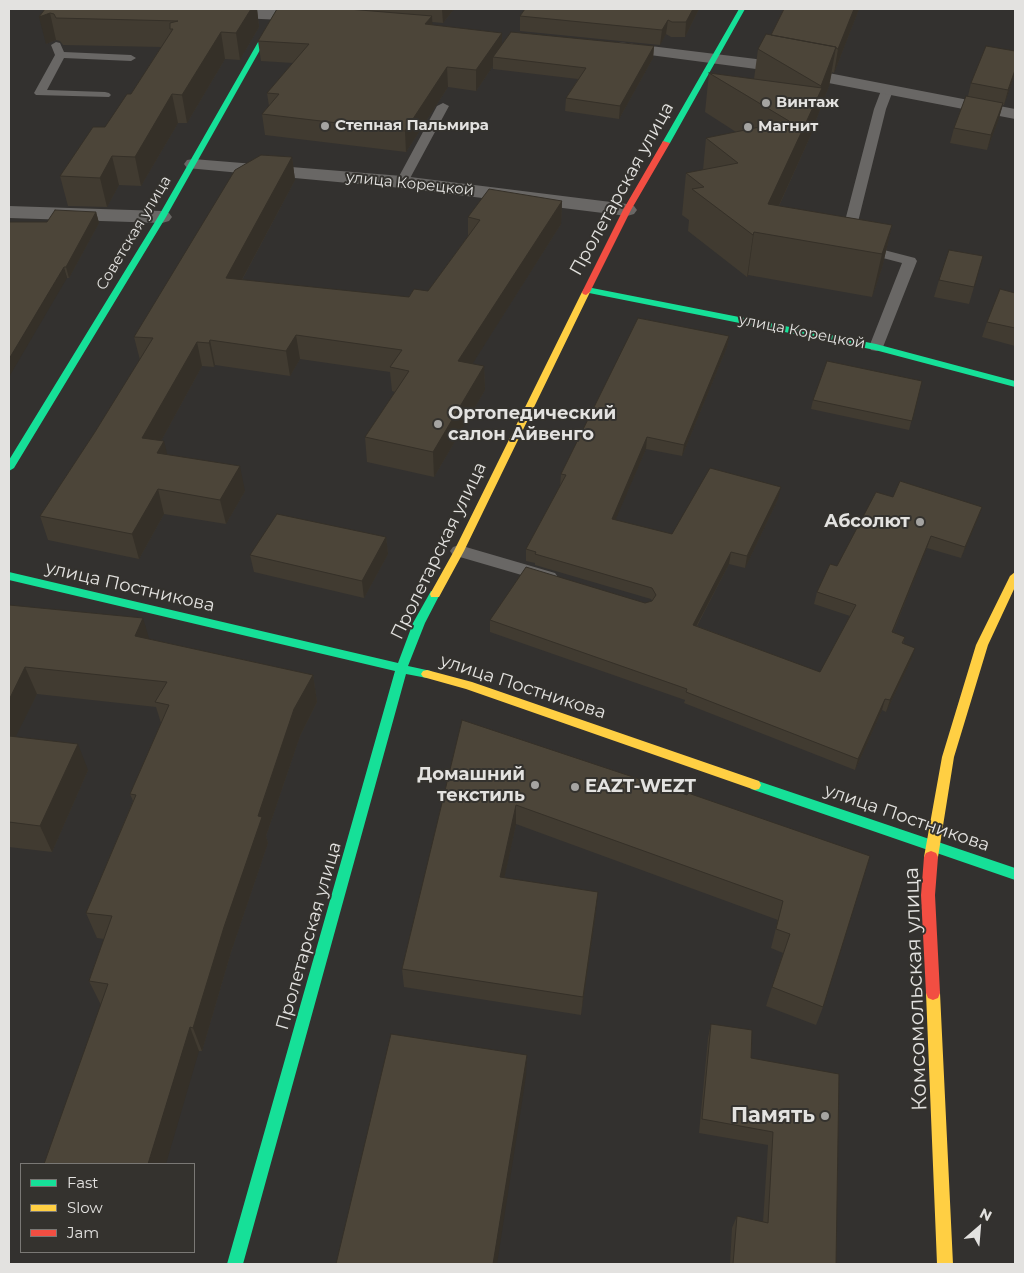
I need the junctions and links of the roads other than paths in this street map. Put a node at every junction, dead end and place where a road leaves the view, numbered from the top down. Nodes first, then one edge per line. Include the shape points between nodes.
1 (149, 9) edge
2 (742, 9) edge
3 (278, 11) edge
4 (325, 17) edge
5 (607, 45) edge
6 (58, 50) joint
7 (715, 57) junction
8 (131, 58) dead end
9 (888, 88) junction
10 (105, 95) dead end
11 (442, 106) dead end
12 (1015, 114) edge
13 (193, 164) junction
14 (402, 182) junction
15 (627, 210) junction
16 (9, 212) edge
17 (162, 217) junction
18 (587, 290) junction
19 (876, 347) junction
20 (1015, 384) edge
21 (9, 468) edge
22 (459, 551) junction
23 (9, 576) edge
24 (1015, 576) edge
25 (568, 583) edge
26 (402, 667) junction
27 (932, 847) junction
28 (1015, 874) edge
29 (235, 1264) edge
30 (945, 1264) edge

1 - 3 street
2 - 7 main road, Пролетарская улица
3 - 4 street
3 - 13 main road, Советская улица
5 - 7 street
6 - 8 lane
6 - 10 lane via 40,93
7 - 9 street
7 - 15 main road, Пролетарская улица
9 - 12 street
9 - 19 lane via 846,244 910,261
11 - 14 lane
13 - 14 street, улица Корецкой
13 - 17 main road, Советская улица
14 - 15 street, улица Корецкой
15 - 18 main road, Пролетарская улица
16 - 17 street
17 - 21 main road, Советская улица
18 - 19 main road, улица Корецкой
18 - 22 main road, Пролетарская улица
19 - 20 main road, улица Корецкой
22 - 25 lane
22 - 26 main road, Пролетарская улица via 419,623
23 - 26 main road, улица Постникова via 339,655
24 - 27 main road, Комсомольская улица via 976,664 948,757
26 - 27 main road, улица Постникова via 468,685
26 - 29 main road, Пролетарская улица
27 - 28 main road, улица Постникова
27 - 30 main road, Комсомольская улица via 928,895

